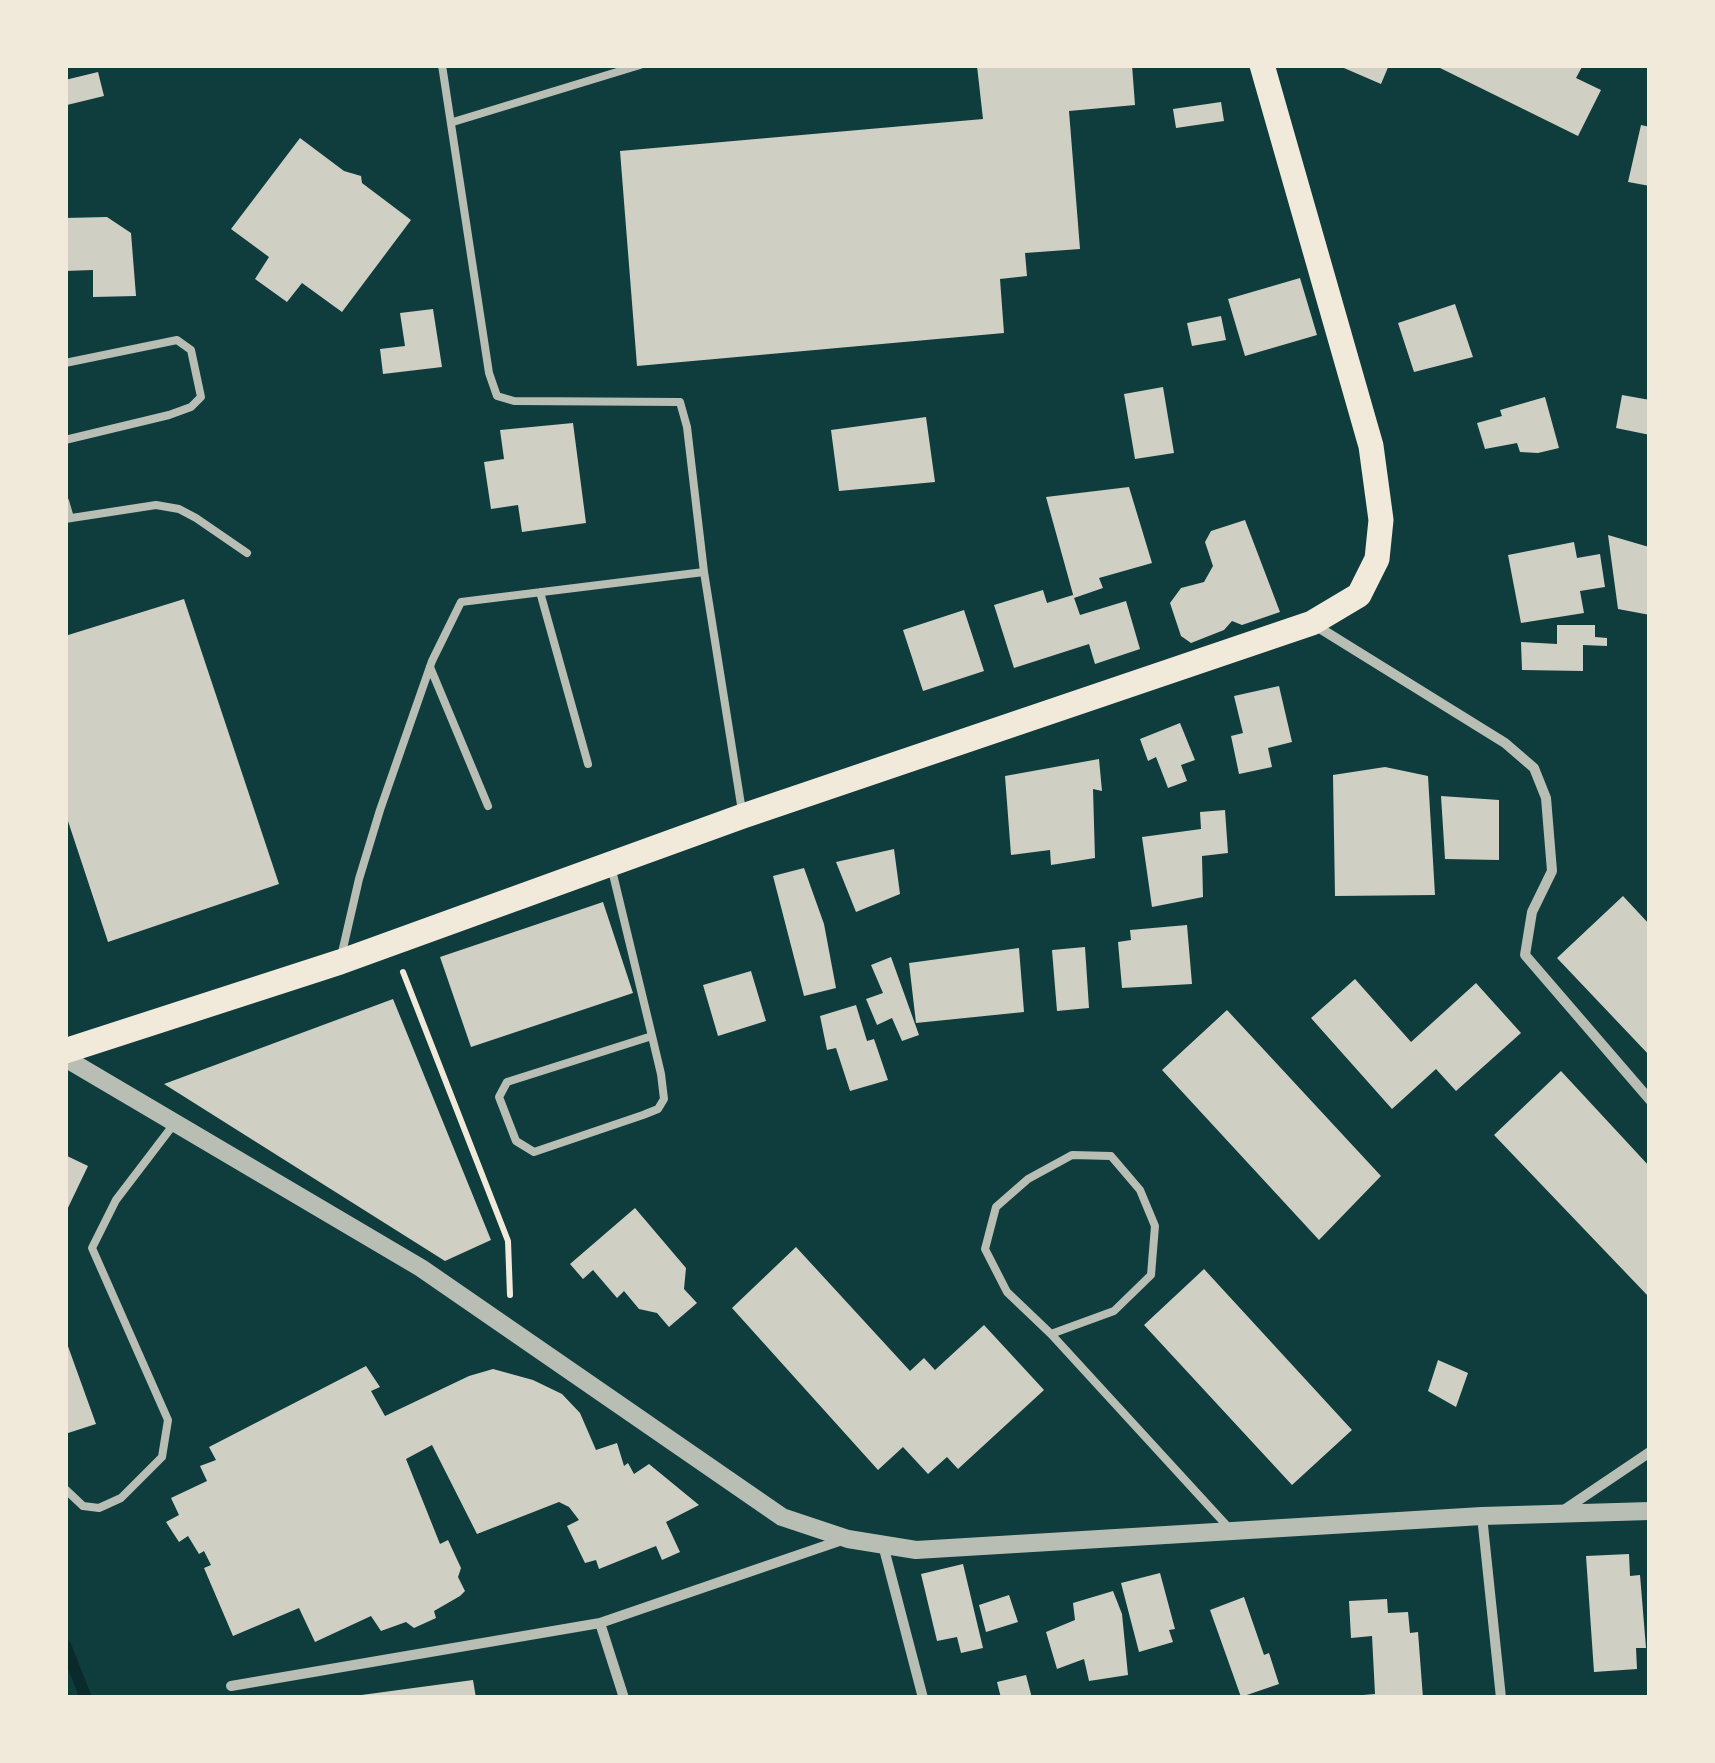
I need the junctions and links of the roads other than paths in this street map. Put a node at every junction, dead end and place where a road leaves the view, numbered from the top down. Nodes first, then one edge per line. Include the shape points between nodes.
1 (442, 65) edge
2 (640, 65) edge
3 (1262, 65) edge
4 (453, 122) junction
5 (65, 363) edge
6 (65, 440) edge
7 (65, 501) edge
8 (68, 518) edge
9 (247, 553) dead end
10 (704, 572) junction
11 (540, 592) junction
12 (1312, 623) junction
13 (430, 667) junction
14 (588, 764) dead end
15 (488, 806) dead end
16 (743, 816) junction
17 (610, 862) junction
18 (340, 962) junction
19 (652, 1036) junction
20 (65, 1055) edge
21 (1650, 1100) edge
22 (174, 1124) junction
23 (1051, 1334) junction
24 (1650, 1452) edge
25 (65, 1489) edge
26 (1650, 1511) edge
27 (1560, 1514) junction
28 (1482, 1516) junction
29 (1232, 1531) junction
30 (848, 1539) junction
31 (883, 1545) junction
32 (600, 1623) junction
33 (230, 1686) dead end
34 (624, 1698) edge
35 (923, 1698) edge
36 (1501, 1698) edge

1 - 4 lane
2 - 4 lane
3 - 12 main road via 1371,446 1381,520 1377,559 1359,595
4 - 10 lane via 488,373 497,396 680,402
5 - 6 lane via 177,340 191,350 201,397 169,415
7 - 8 lane
8 - 9 lane via 156,505 196,518
10 - 11 lane
10 - 16 lane
11 - 13 lane via 461,602
11 - 14 lane
12 - 16 main road
12 - 21 street via 1506,743 1534,768 1546,798 1552,871 1532,912 1524,955
13 - 15 lane
13 - 18 lane via 359,879
16 - 17 main road
17 - 18 main road
17 - 19 lane
18 - 20 main road
19 - 19 lane via 664,1100 658,1109 534,1152 516,1141 499,1096 506,1082
20 - 22 street
22 - 25 lane via 116,1200 92,1248 168,1420 162,1456 122,1498 99,1508 82,1506
22 - 30 street via 421,1268 782,1517
23 - 23 lane via 1007,1292 985,1249 996,1207 1028,1179 1072,1155 1110,1156 1140,1190 1155,1226 1150,1275 1114,1311
23 - 29 lane
24 - 27 street
26 - 27 street
27 - 28 street
28 - 29 street
28 - 36 street
29 - 31 street via 916,1550
30 - 31 street
30 - 32 street
31 - 35 street
32 - 33 street
32 - 34 street

